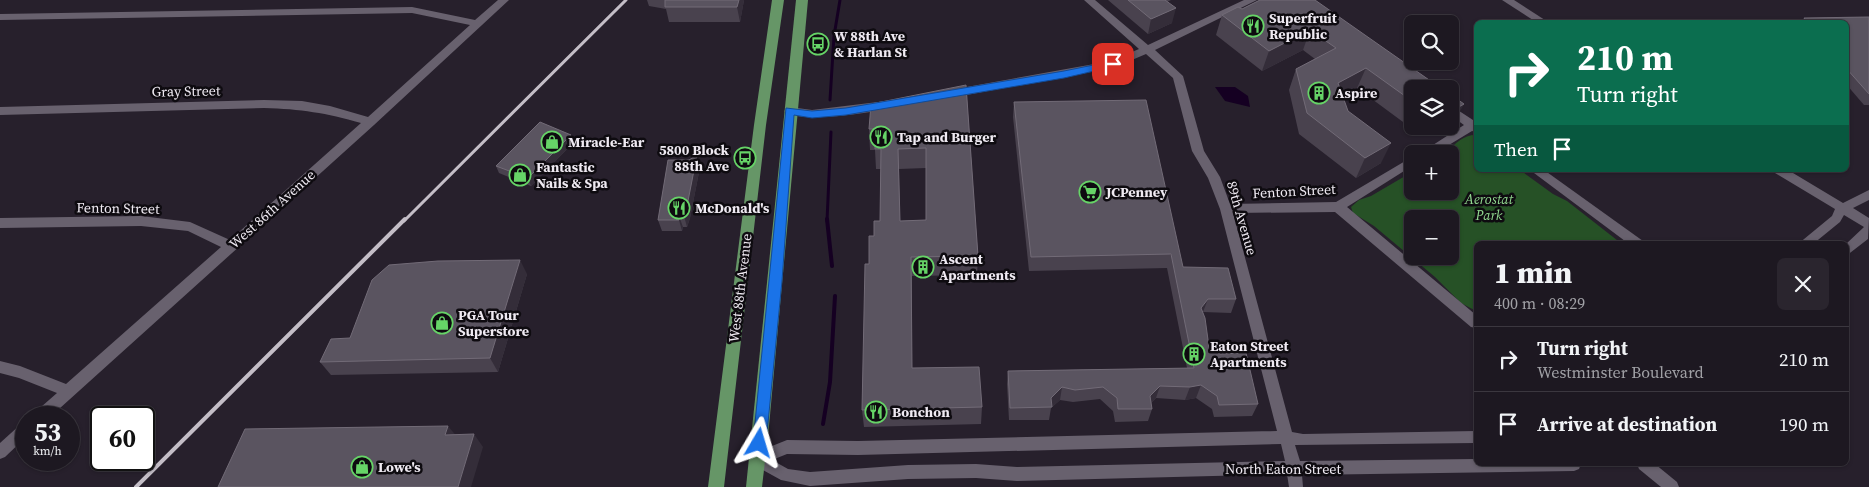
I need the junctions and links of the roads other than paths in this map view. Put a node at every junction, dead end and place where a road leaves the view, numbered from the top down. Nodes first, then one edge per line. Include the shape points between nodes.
1 (504, 0) edge
2 (778, 0) edge
3 (802, 0) edge
4 (1089, 0) edge
5 (1252, 0) edge
6 (1507, 0) edge
7 (0, 17) edge
8 (1540, 20) edge
9 (477, 24) junction
10 (1148, 50) junction
11 (936, 97) edge
12 (894, 104) edge
13 (0, 111) edge
14 (790, 111) junction
15 (1459, 115) edge
16 (370, 122) junction
17 (1474, 124) edge
18 (1474, 126) edge
19 (1441, 145) edge
20 (1404, 166) edge
21 (1539, 172) edge
22 (1782, 172) edge
23 (1869, 194) edge
24 (1338, 207) junction
25 (1842, 208) junction
26 (1226, 209) junction
27 (0, 224) edge
28 (1869, 224) edge
29 (1869, 229) edge
30 (1636, 241) edge
31 (1808, 241) edge
32 (231, 246) junction
33 (1849, 248) edge
34 (1474, 321) edge
35 (0, 367) edge
36 (68, 390) junction
37 (51, 406) edge
38 (1285, 437) junction
39 (1474, 437) edge
40 (15, 438) edge
41 (0, 452) edge
42 (757, 459) junction
43 (1294, 466) junction
44 (1474, 466) edge
45 (1646, 466) edge
46 (716, 487) edge
47 (754, 487) edge
48 (1296, 487) edge
49 (1672, 487) edge

1 - 9 street, West 86th Avenue
2 - 46 main road, West 88th Avenue
3 - 14 main road
4 - 10 street, 89th Avenue
5 - 10 street
6 - 8 street
7 - 9 street via 412,10
9 - 16 street, West 86th Avenue
10 - 11 street via 1113,64
10 - 26 street, 89th Avenue via 1179,78 1198,151 1214,178
12 - 14 street via 812,114
13 - 16 street, Gray Street via 302,105
14 - 42 main road
15 - 17 street
16 - 32 street, West 86th Avenue
18 - 19 street
20 - 24 street, Fenton Street
21 - 30 street
22 - 25 street
23 - 25 street
24 - 26 street, Fenton Street
24 - 34 street
25 - 28 street
25 - 31 street via 1836,219
26 - 38 street, 89th Avenue
27 - 32 street, Fenton Street via 141,221 190,227
29 - 33 street
32 - 36 street, West 86th Avenue
35 - 36 street
36 - 37 street, West 86th Avenue
38 - 39 street via 1303,440
38 - 42 street via 787,447
38 - 43 street, 89th Avenue
40 - 41 street
42 - 43 street, North Eaton Street via 786,475 810,479 908,472 1017,474
42 - 47 main road
43 - 44 street, North Eaton Street via 1312,469
43 - 48 street, 89th Avenue
45 - 49 street

